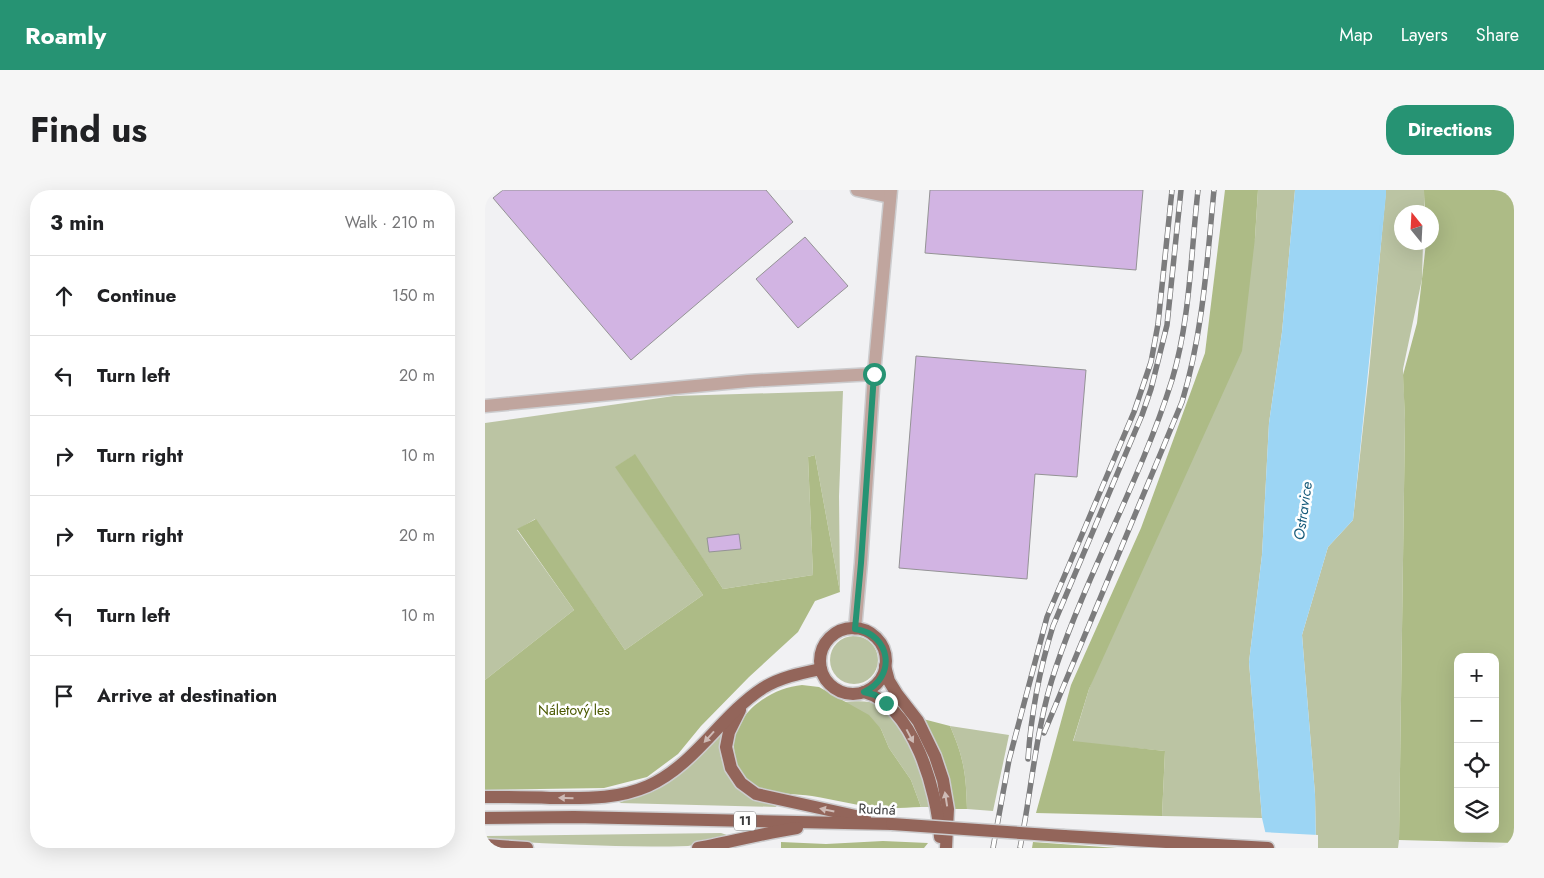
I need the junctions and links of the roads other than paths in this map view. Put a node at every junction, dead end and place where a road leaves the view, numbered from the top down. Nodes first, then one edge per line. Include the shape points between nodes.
1 (857, 190) edge
2 (890, 194) edge
3 (874, 374) junction
4 (485, 406) edge
5 (855, 629) junction
6 (885, 666) junction
7 (821, 669) junction
8 (864, 692) junction
9 (744, 703) junction
10 (485, 797) edge
11 (485, 818) edge
12 (839, 823) junction
13 (892, 824) junction
14 (485, 845) edge
15 (731, 845) edge
16 (527, 848) edge
17 (698, 848) edge
18 (940, 848) edge
19 (946, 848) edge
20 (1268, 848) edge

1 - 2 street
2 - 3 street
3 - 4 street via 748,381
3 - 5 street
5 - 6 main road via 869,633 880,643
5 - 7 main road via 839,632 826,642 820,658
6 - 8 main road via 878,682
19 -> 6 main road via 948,809 935,756 918,721 889,681
7 - 8 main road via 837,690 850,694
7 - 9 main road via 779,680
8 -> 18 main road via 886,703 913,741 931,784
9 -> 10 main road via 681,765 646,787 601,798
13 -> 9 main road via 756,794 741,783 731,768 726,747 729,732
11 - 12 main road, Rudná / 11
12 - 13 main road, Rudná / 11
12 - 15 main road via 762,833
13 - 20 main road, Rudná / 11, bridge
14 - 16 main road
15 - 17 main road

